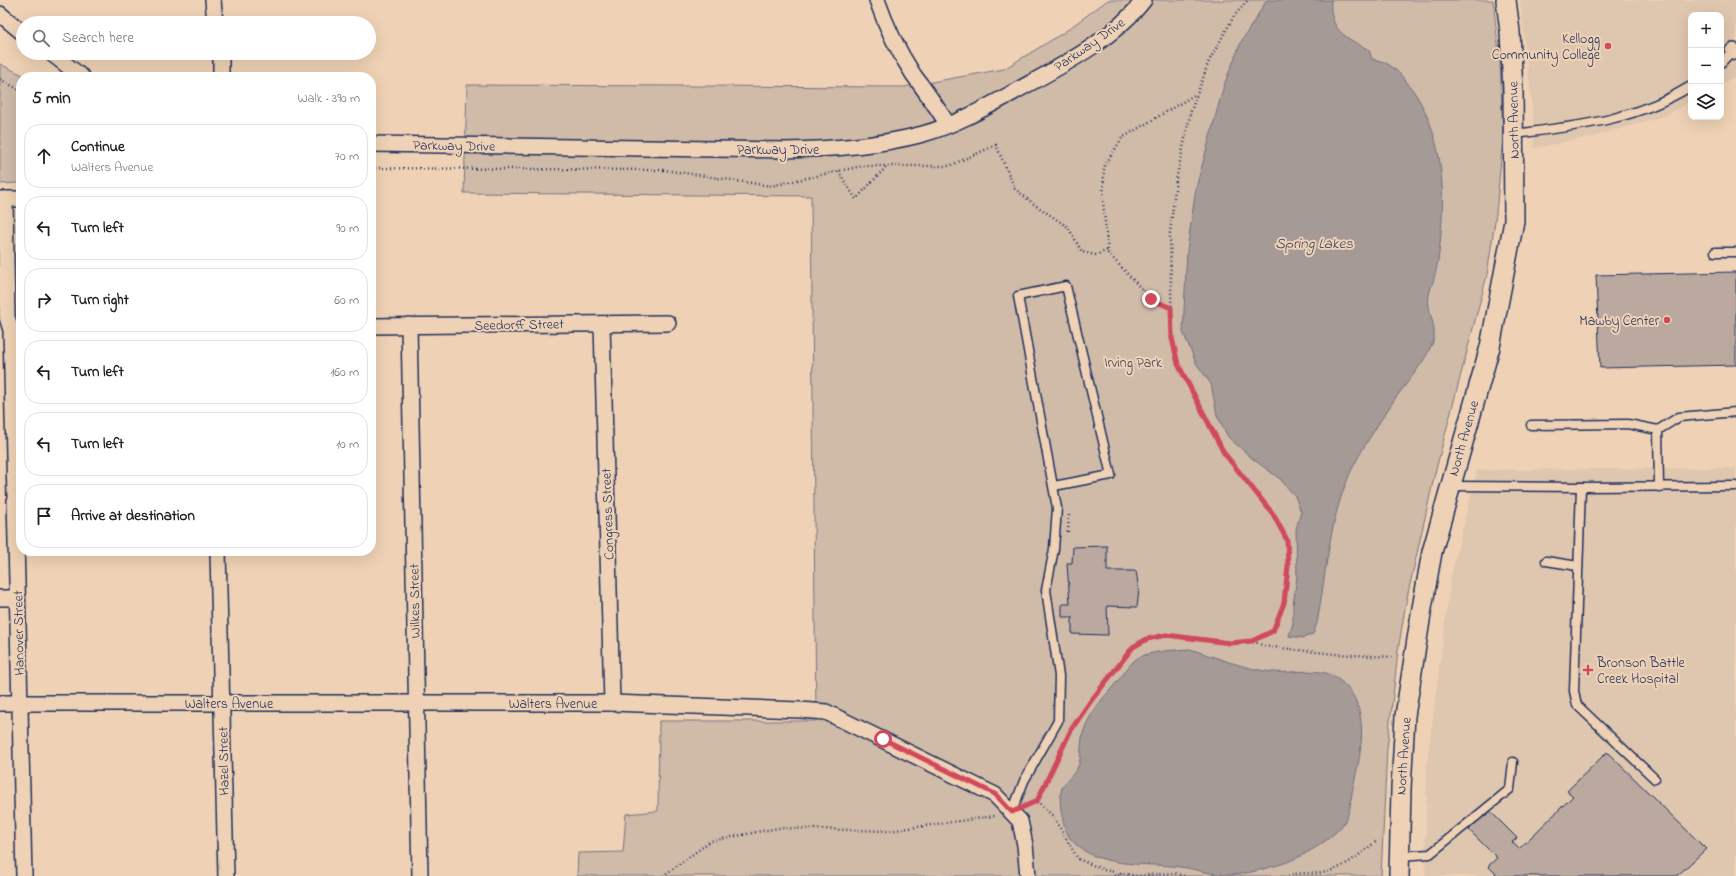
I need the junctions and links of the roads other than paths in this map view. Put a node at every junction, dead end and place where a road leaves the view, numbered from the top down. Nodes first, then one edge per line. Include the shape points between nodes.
1 (213, 0) edge
2 (877, 0) edge
3 (1144, 0) edge
4 (1506, 0) edge
5 (0, 14) edge
6 (214, 16) edge
7 (16, 27) edge
8 (1735, 50) edge
9 (60, 60) edge
10 (221, 60) edge
11 (1724, 60) edge
12 (76, 72) edge
13 (221, 72) edge
14 (1688, 88) edge
15 (948, 125) junction
16 (1514, 134) junction
17 (376, 144) edge
18 (16, 198) edge
19 (3, 199) edge
20 (1714, 252) dead end
21 (1736, 252) edge
22 (668, 323) dead end
23 (602, 324) junction
24 (410, 325) junction
25 (376, 326) edge
26 (11, 330) edge
27 (1736, 412) edge
28 (1532, 425) dead end
29 (1658, 430) junction
30 (1054, 486) junction
31 (1449, 486) junction
32 (1736, 486) edge
33 (1659, 487) junction
34 (1581, 488) junction
35 (16, 553) edge
36 (16, 556) edge
37 (218, 556) edge
38 (1546, 562) dead end
39 (1578, 566) junction
40 (0, 598) edge
41 (17, 598) junction
42 (0, 703) edge
43 (19, 703) junction
44 (221, 703) junction
45 (612, 703) junction
46 (416, 704) junction
47 (1513, 762) dead end
48 (1656, 779) dead end
49 (1012, 812) junction
50 (1398, 856) junction
51 (24, 876) edge
52 (226, 876) edge
53 (420, 876) edge
54 (1028, 876) edge
55 (1399, 876) edge

1 - 6 street
2 - 15 street via 895,44
3 - 15 street, Parkway Drive via 1114,30 1087,48 992,104
4 - 16 street, North Avenue via 1510,32
5 - 7 street
8 - 11 lane
9 - 12 street
10 - 13 street
14 - 16 lane via 1672,98 1636,113 1600,122
15 - 17 street, Parkway Drive via 889,142 844,148 786,150
16 - 31 street, North Avenue via 1514,221 1506,267 1490,347
18 - 19 street
19 - 26 street, Hanover Street via 7,317
20 - 21 lane
22 - 23 street, Seedorff Street
23 - 24 street, Seedorff Street
23 - 45 street, Congress Street
24 - 25 street, Seedorff Street
24 - 46 street, Wilkes Street
26 - 35 street, Hanover Street
27 - 29 lane via 1679,417
28 - 29 lane via 1628,424
29 - 33 lane
30 - 30 lane via 1111,475 1066,286 1018,296
30 - 49 lane via 1057,508 1054,549 1046,590 1059,676 1058,721 1024,781
31 - 34 lane
31 - 50 street, North Avenue via 1432,552 1405,716
32 - 33 lane
33 - 34 lane
34 - 39 lane
36 - 41 street, Hanover Street
37 - 44 street, Hazel Street
38 - 39 lane
39 - 48 lane via 1574,691 1577,705
40 - 41 street
41 - 43 street, Hanover Street
42 - 43 street, Walters Avenue
43 - 44 street, Walters Avenue
43 - 51 street, Hanover Street
44 - 46 street, Walters Avenue
44 - 52 street, Hazel Street
45 - 46 street, Walters Avenue
45 - 49 street, Walters Avenue via 826,712 995,794
46 - 53 street, Wilkes Street
47 - 50 lane via 1510,789 1430,854
49 - 54 street, Walters Avenue via 1020,821
50 - 55 street, North Avenue

